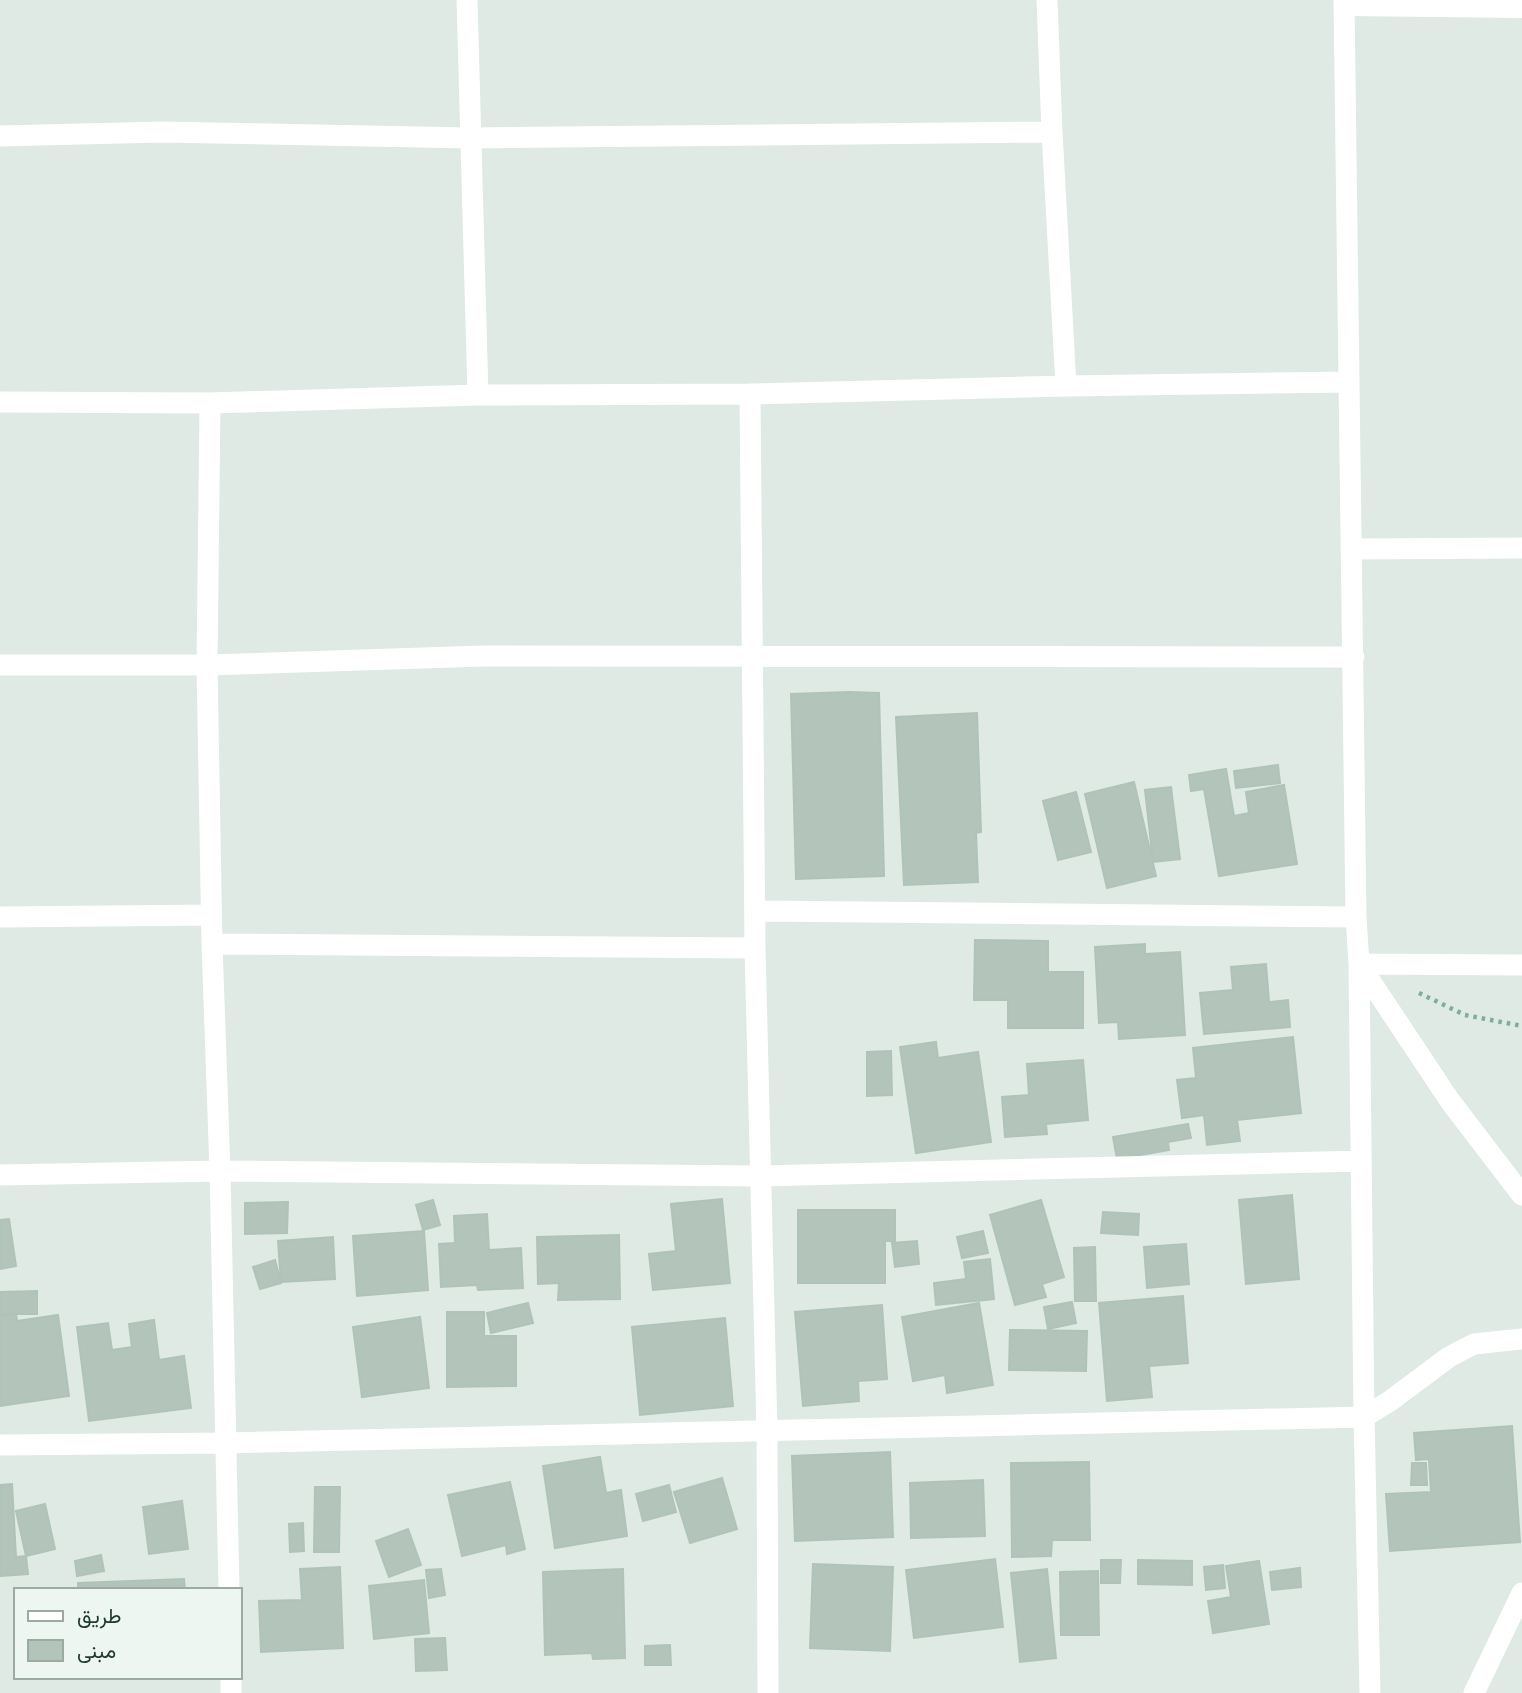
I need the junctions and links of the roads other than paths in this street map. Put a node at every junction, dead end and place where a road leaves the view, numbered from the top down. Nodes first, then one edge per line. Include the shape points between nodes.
1 (467, 0) edge
2 (1047, 0) edge
3 (1344, 4) edge
4 (1522, 9) edge
5 (1052, 132) junction
6 (0, 136) edge
7 (470, 138) junction
8 (1349, 382) junction
9 (1066, 386) junction
10 (750, 394) junction
11 (478, 395) junction
12 (0, 402) edge
13 (210, 403) junction
14 (1522, 548) edge
15 (1352, 549) junction
16 (754, 657) junction
17 (1354, 657) junction
18 (0, 665) edge
19 (207, 665) junction
20 (756, 911) junction
21 (211, 915) junction
22 (0, 917) edge
23 (1356, 917) junction
24 (212, 944) junction
25 (755, 948) junction
26 (1359, 964) junction
27 (1522, 965) edge
28 (1362, 1161) junction
29 (220, 1171) junction
30 (0, 1175) edge
31 (760, 1176) junction
32 (1522, 1195) edge
33 (1522, 1339) edge
34 (1364, 1417) junction
35 (767, 1432) junction
36 (226, 1443) junction
37 (0, 1445) edge
38 (229, 1588) edge
39 (1522, 1593) edge
40 (768, 1693) edge
41 (1370, 1693) edge
42 (1474, 1693) edge

1 - 7 street
2 - 5 street
3 - 4 lane
3 - 8 street
5 - 7 street
5 - 9 street
6 - 7 street via 162,132
7 - 11 street
8 - 9 street
8 - 15 street
9 - 10 street
10 - 11 street
10 - 16 street
11 - 13 street
12 - 13 street
13 - 19 street
14 - 15 street
15 - 17 street
16 - 17 street
16 - 19 street via 484,656
16 - 20 street
17 - 23 street
18 - 19 street
19 - 21 street
20 - 23 street
20 - 25 street
21 - 22 street
21 - 24 street
23 - 26 street
24 - 25 street
24 - 29 street
25 - 31 street
26 - 27 street
26 - 28 street
26 - 32 street via 1450,1101
28 - 31 street
28 - 34 street
29 - 30 street
29 - 31 street
29 - 36 street
31 - 35 street
33 - 34 street via 1474,1344
34 - 35 street
34 - 41 street
35 - 36 street
35 - 40 street
36 - 37 street
36 - 38 street
39 - 42 street

